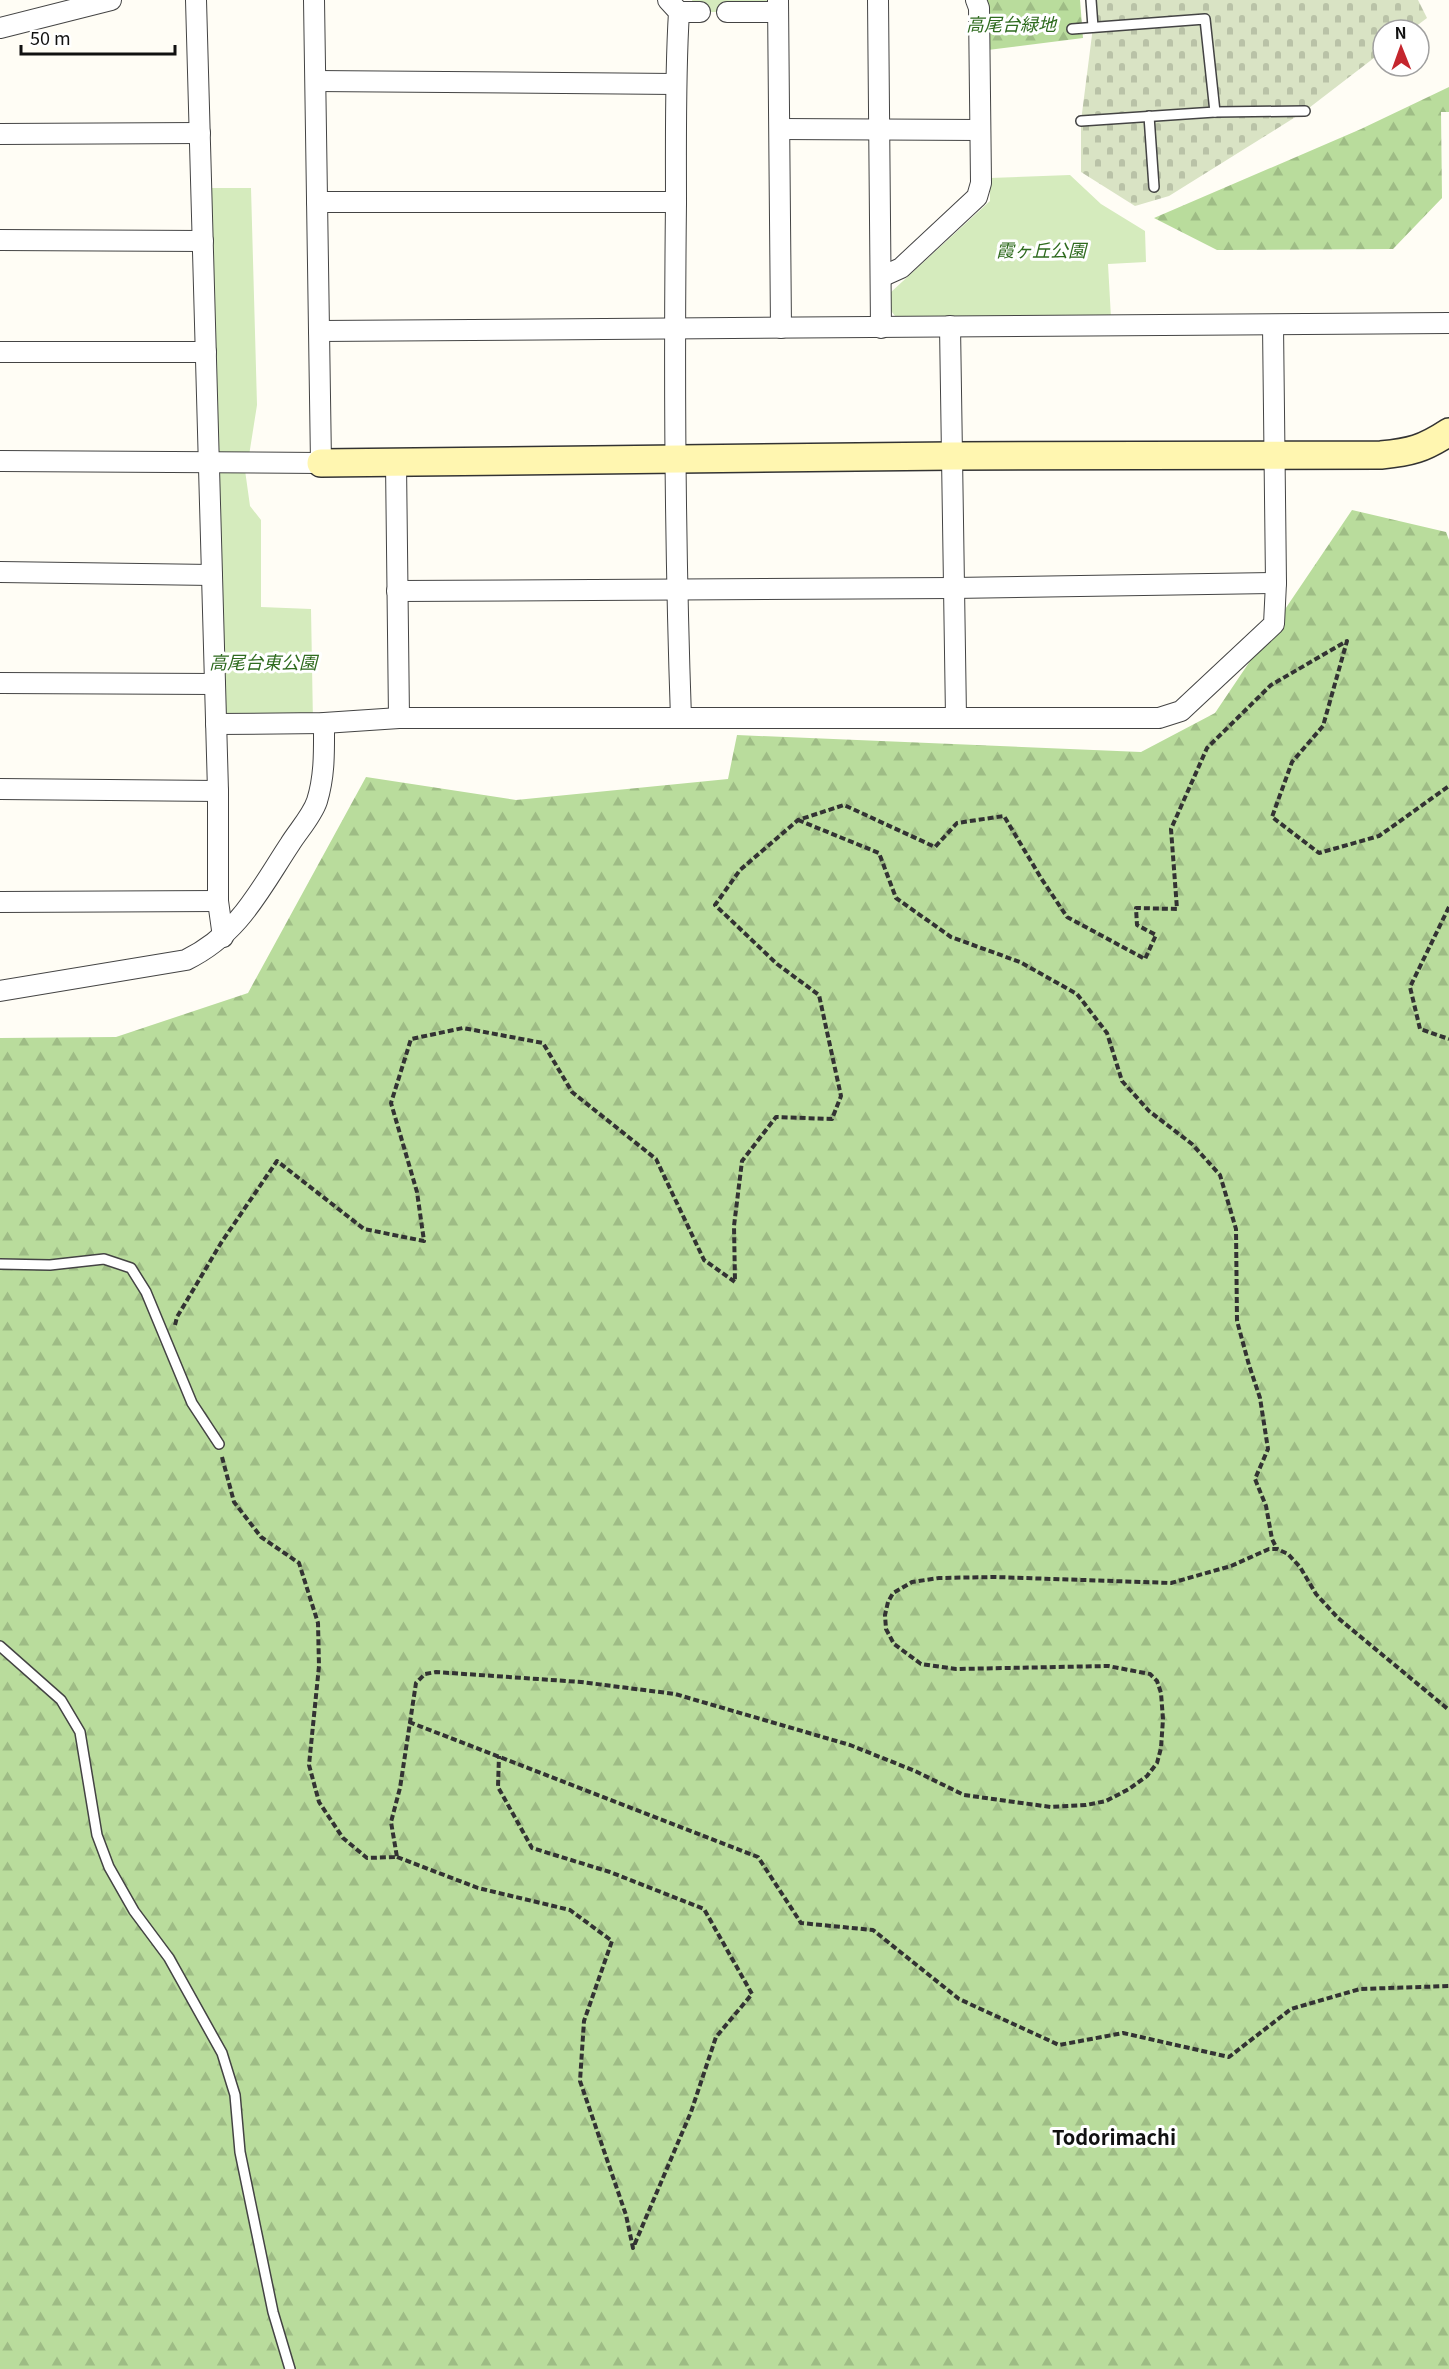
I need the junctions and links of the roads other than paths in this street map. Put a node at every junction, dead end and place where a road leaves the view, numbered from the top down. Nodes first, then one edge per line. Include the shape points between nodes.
1 (111, 0) edge
2 (196, 0) edge
3 (314, 0) edge
4 (878, 0) edge
5 (976, 0) edge
6 (1091, 0) edge
7 (674, 6) edge
8 (778, 6) edge
9 (700, 12) dead end
10 (727, 12) dead end
11 (1093, 27) junction
12 (0, 28) edge
13 (1072, 29) dead end
14 (315, 81) junction
15 (675, 84) junction
16 (1305, 111) dead end
17 (1215, 112) junction
18 (1149, 116) junction
19 (1081, 121) dead end
20 (780, 129) junction
21 (880, 130) junction
22 (980, 130) junction
23 (200, 133) junction
24 (0, 134) edge
25 (1154, 187) dead end
26 (317, 202) junction
27 (676, 202) junction
28 (0, 240) edge
29 (203, 242) junction
30 (880, 277) junction
31 (1449, 323) edge
32 (1273, 325) junction
33 (950, 326) junction
34 (674, 328) junction
35 (781, 328) junction
36 (881, 328) junction
37 (319, 331) junction
38 (0, 352) edge
39 (206, 352) junction
40 (1449, 432) edge
41 (952, 456) junction
42 (1274, 456) junction
43 (675, 459) junction
44 (0, 461) edge
45 (209, 462) junction
46 (321, 463) junction
47 (396, 463) junction
48 (0, 572) edge
49 (212, 575) junction
50 (1276, 583) junction
51 (953, 588) junction
52 (677, 589) junction
53 (397, 591) junction
54 (0, 682) edge
55 (215, 684) junction
56 (956, 717) junction
57 (399, 718) junction
58 (681, 718) junction
59 (324, 723) junction
60 (216, 724) junction
61 (0, 789) edge
62 (218, 791) junction
63 (218, 901) junction
64 (0, 902) edge
65 (223, 937) junction
66 (0, 991) edge
67 (0, 1264) edge
68 (219, 1444) road end
69 (0, 1646) edge
70 (290, 2369) edge

1 - 12 street
2 - 23 street
3 - 14 street
4 - 21 street
5 - 22 street
6 - 11 lane
7 - 9 street
7 - 15 street
8 - 10 street
8 - 20 street
11 - 13 lane
11 - 17 lane via 1205,19
14 - 15 street
14 - 26 street
15 - 27 street
16 - 17 lane
17 - 18 lane
18 - 19 lane
18 - 25 lane
20 - 21 street
20 - 35 street
21 - 22 street
21 - 30 street
22 - 30 street via 981,183 976,197 901,268
23 - 24 street
23 - 29 street
26 - 27 street
26 - 37 street
27 - 34 street
28 - 29 street
29 - 39 street
30 - 36 street
31 - 32 street
32 - 33 street
32 - 42 street
33 - 36 street
33 - 41 street
34 - 35 street
34 - 37 street
34 - 43 street
35 - 36 street
37 - 46 street
38 - 39 street
39 - 45 street
40 - 42 street via 1428,446 1409,452
41 - 42 street
41 - 43 street
41 - 51 street
42 - 50 street
43 - 47 street
43 - 52 street
44 - 45 street
45 - 46 street
45 - 49 street
46 - 47 street
47 - 53 street
48 - 49 street
49 - 55 street
50 - 51 street
50 - 56 street via 1274,624 1180,711 1159,718
51 - 52 street
51 - 56 street
52 - 53 street
52 - 58 street
53 - 57 street
54 - 55 street
55 - 60 street
56 - 58 street
57 - 58 street
57 - 59 street
59 - 60 street
59 - 65 street via 324,774 316,804 247,910
60 - 62 street
61 - 62 street
62 - 63 street
63 - 64 street
63 - 65 street
65 - 66 street via 186,960
67 - 68 lane via 50,1265 104,1259 131,1268 146,1292 192,1403
69 - 70 lane via 61,1700 80,1732 98,1835 109,1867 134,1911 170,1958 222,2053 235,2095 240,2152 273,2312

